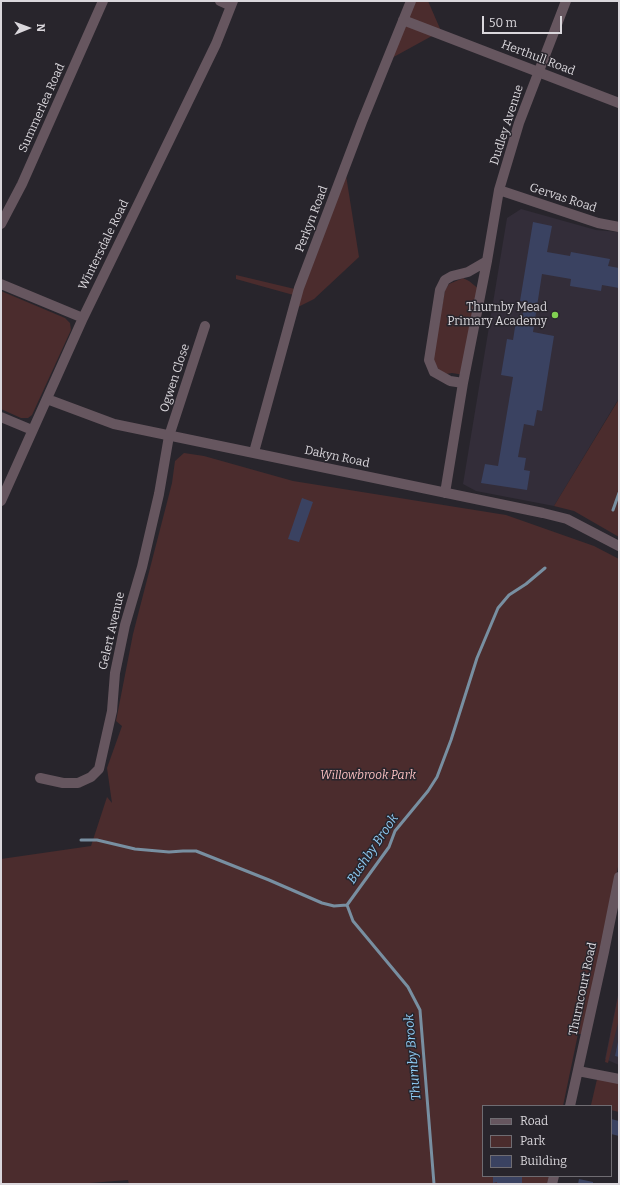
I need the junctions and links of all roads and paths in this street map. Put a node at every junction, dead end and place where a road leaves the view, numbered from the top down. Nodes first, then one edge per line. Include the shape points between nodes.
1 (103, 1) edge
2 (220, 1) edge
3 (411, 1) edge
4 (566, 1) edge
5 (232, 3) edge
6 (403, 20) junction
7 (538, 72) junction
8 (619, 103) edge
9 (499, 190) junction
10 (1, 224) edge
11 (619, 227) edge
12 (487, 261) junction
13 (1, 284) edge
14 (83, 318) junction
15 (205, 326) dead end
16 (463, 384) junction
17 (47, 399) junction
18 (1, 417) edge
19 (32, 430) junction
20 (170, 436) junction
21 (254, 452) junction
22 (445, 493) junction
23 (1, 501) edge
24 (619, 546) edge
25 (40, 778) dead end
26 (619, 877) edge
27 (578, 1071) junction
28 (619, 1079) edge
29 (570, 1105) edge

1 - 10 street, Summerlea Road via 22,184
2 - 5 street
3 - 6 street, Perkyn Road
4 - 7 street, Dudley Avenue
5 - 14 street, Wintersdale Road via 216,44
6 - 7 street, Herthull Road
6 - 21 street, Perkyn Road via 299,288
7 - 8 street, Herthull Road
7 - 9 street, Dudley Avenue via 519,123
9 - 11 street, Gervas Road via 598,224
9 - 12 street, Dudley Avenue
12 - 16 street, Dudley Avenue
12 - 16 street via 468,272 445,280 440,290 429,360 434,372 450,381
13 - 14 street
14 - 17 street, Wintersdale Road
15 - 20 street, Ogwen Close
16 - 22 street, Dudley Avenue
17 - 19 street, Wintersdale Road
17 - 20 street, Dakyn Road via 114,424
18 - 19 street
19 - 23 street, Wintersdale Road
20 - 21 street, Dakyn Road
20 - 25 street, Gelert Avenue via 142,567 125,625 115,673 112,711 99,769 91,777 78,783
21 - 22 street, Dakyn Road
22 - 24 street, Dakyn Road via 567,520
26 - 27 street, Thurncourt Road
27 - 28 street
27 - 29 street, Thurncourt Road

